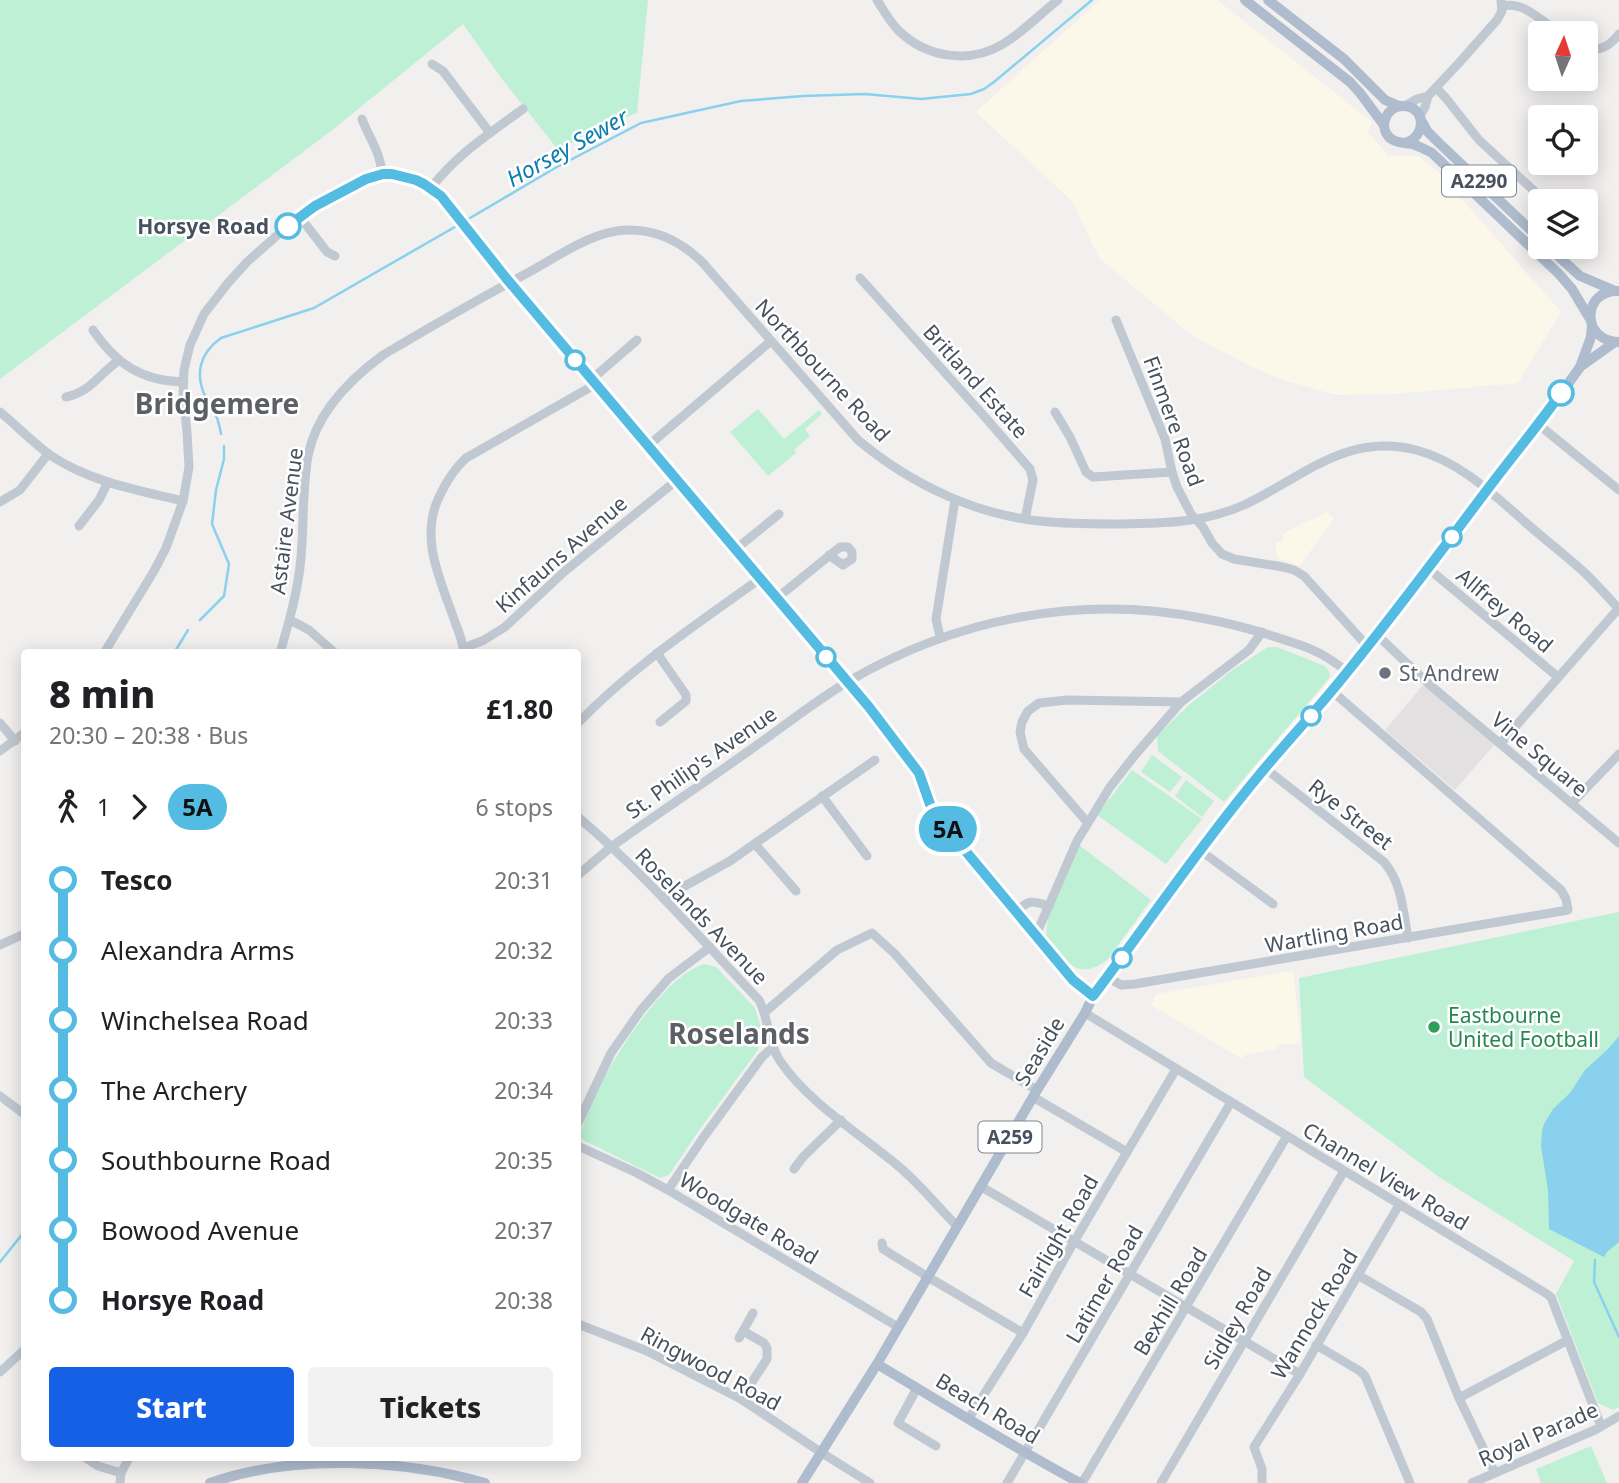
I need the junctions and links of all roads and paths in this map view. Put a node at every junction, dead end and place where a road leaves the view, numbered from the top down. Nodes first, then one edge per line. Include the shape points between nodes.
1 (877, 0) edge
2 (1058, 0) edge
3 (1245, 0) edge
4 (1268, 0) edge
5 (1502, 3) edge
6 (1542, 21) edge
7 (1619, 34) edge
8 (1598, 48) edge
9 (432, 64) dead end
10 (1436, 88) junction
11 (1428, 96) junction
12 (1402, 106) junction
13 (523, 109) dead end
14 (1420, 118) junction
15 (362, 119) dead end
16 (1384, 125) junction
17 (490, 133) junction
18 (1405, 143) junction
19 (383, 174) junction
20 (431, 188) junction
21 (1532, 189) edge
22 (300, 217) junction
23 (1528, 228) edge
24 (335, 256) dead end
25 (1561, 259) edge
26 (860, 278) dead end
27 (511, 282) junction
28 (1617, 290) edge
29 (1116, 320) dead end
30 (1591, 322) junction
31 (93, 330) dead end
32 (637, 340) dead end
33 (771, 341) junction
34 (1618, 342) edge
35 (118, 361) junction
36 (1580, 367) junction
37 (183, 382) junction
38 (594, 382) junction
39 (66, 397) dead end
40 (0, 412) edge
41 (1055, 412) dead end
42 (1539, 425) junction
43 (649, 445) junction
44 (48, 454) junction
45 (1172, 472) junction
46 (677, 480) junction
47 (108, 482) junction
48 (1487, 490) junction
49 (1619, 490) edge
50 (955, 500) junction
51 (183, 501) junction
52 (0, 502) edge
53 (779, 514) dead end
54 (1025, 519) junction
55 (1196, 520) junction
56 (79, 526) dead end
57 (736, 549) junction
58 (829, 555) dead end
59 (1429, 569) junction
60 (761, 578) junction
61 (777, 598) junction
62 (1619, 608) edge
63 (290, 620) junction
64 (1262, 632) junction
65 (1377, 635) junction
66 (940, 637) junction
67 (1368, 647) junction
68 (107, 649) edge
69 (281, 649) edge
70 (330, 649) edge
71 (464, 649) edge
72 (466, 649) edge
73 (657, 653) junction
74 (1348, 672) junction
75 (1558, 677) junction
76 (847, 682) junction
77 (1332, 691) junction
78 (1181, 702) junction
79 (581, 720) edge
80 (660, 722) dead end
81 (0, 723) edge
82 (21, 736) edge
83 (15, 741) junction
84 (1501, 743) junction
85 (0, 751) edge
86 (1619, 754) edge
87 (875, 760) dead end
88 (1265, 768) junction
89 (822, 796) junction
90 (1572, 803) junction
91 (581, 820) edge
92 (1087, 822) junction
93 (1619, 843) edge
94 (755, 844) junction
95 (611, 847) junction
96 (1201, 851) junction
97 (867, 856) dead end
98 (581, 872) edge
99 (796, 891) dead end
100 (663, 898) junction
101 (1273, 904) dead end
102 (1049, 906) junction
103 (1017, 911) junction
104 (21, 935) edge
105 (1036, 935) junction
106 (1408, 938) junction
107 (0, 945) edge
108 (710, 947) junction
109 (1107, 978) junction
110 (1093, 996) junction
111 (765, 1012) junction
112 (1085, 1013) junction
113 (773, 1047) junction
114 (1176, 1069) junction
115 (1035, 1094) junction
116 (0, 1096) edge
117 (1231, 1102) junction
118 (21, 1108) edge
119 (581, 1116) edge
120 (841, 1120) junction
121 (1287, 1136) junction
122 (581, 1147) edge
123 (1127, 1152) junction
124 (794, 1169) dead end
125 (1344, 1171) junction
126 (980, 1186) junction
127 (668, 1190) junction
128 (1399, 1205) junction
129 (957, 1226) junction
130 (1074, 1242) junction
131 (882, 1243) dead end
132 (1129, 1274) junction
133 (1358, 1275) junction
134 (928, 1278) junction
135 (1186, 1307) junction
136 (753, 1313) dead end
137 (581, 1325) edge
138 (898, 1327) junction
139 (1023, 1333) junction
140 (1568, 1340) junction
141 (1243, 1341) junction
142 (1316, 1345) junction
143 (21, 1353) edge
144 (877, 1364) junction
145 (0, 1372) edge
146 (1300, 1374) junction
147 (917, 1388) junction
148 (1459, 1398) junction
149 (741, 1399) junction
150 (1619, 1416) edge
151 (969, 1418) junction
152 (1601, 1426) junction
153 (936, 1446) dead end
154 (822, 1453) junction
155 (1024, 1453) junction
156 (90, 1461) edge
157 (128, 1461) edge
158 (379, 1461) edge
159 (1495, 1472) junction
160 (121, 1478) edge
161 (472, 1481) edge
162 (211, 1483) edge
163 (485, 1483) edge
164 (802, 1483) edge
165 (870, 1483) edge
166 (1007, 1483) edge
167 (1081, 1483) edge
168 (1161, 1483) edge
169 (1262, 1483) edge
170 (1410, 1483) edge
171 (1472, 1483) edge

1 - 2 street via 911,40 938,53 961,56 1003,44
3 - 16 main road via 1350,82
4 - 12 main road via 1343,59 1385,100
5 - 6 street via 1523,8
5 - 10 street via 1497,20
7 - 8 street via 1611,44
9 - 17 street via 443,71
10 - 11 street
10 - 21 street via 1479,140
11 - 12 street
11 - 14 street
12 - 14 main road via 1416,111
12 - 16 main road via 1388,113
13 - 17 street
14 - 18 main road via 1418,135
14 - 23 main road, A2290 via 1427,131
15 - 19 street
16 - 18 main road via 1390,138
17 - 20 street via 460,155
18 - 30 main road, A2290 via 1432,153 1559,274
19 - 20 street
19 - 22 street
20 - 27 street
22 - 24 street
22 - 37 street via 247,262 211,304 190,345
25 - 28 main road via 1580,276
26 - 54 street, Britland Estate via 1030,469 1033,480
27 - 33 street, Northbourne Road via 589,239 640,230 689,249
27 - 38 street
27 - 63 street, Astaire Avenue via 383,355 347,384 332,403 308,454 301,560
28 - 30 main road, Seaside via 1596,300
29 - 45 street, Finmere Road via 1165,439
30 - 34 main road via 1598,335
30 - 36 main road, Seaside / A259 via 1591,337
31 - 35 street
32 - 38 street
33 - 43 street
33 - 50 street, Northbourne Road via 858,440 897,469
34 - 36 main road, Seaside / A259
35 - 37 street via 159,380
35 - 39 street via 77,395
36 - 42 main road, Seaside / A259
37 - 51 street via 189,467
38 - 43 street
38 - 71 street via 466,458 441,492 431,519 431,548
40 - 44 street
41 - 45 street via 1086,472 1093,477
42 - 48 main road, Seaside / A259
42 - 49 street
43 - 46 street
44 - 47 street
44 - 52 street via 20,489
45 - 55 street, Finmere Road
46 - 57 street
46 - 72 street, Kinfauns Avenue via 565,571 505,627
47 - 51 street
47 - 56 street
48 - 55 street, Northbourne Road via 1450,464 1416,450 1361,449 1325,460 1243,505
48 - 59 main road, Seaside / A259
48 - 62 street, Northbourne Road
50 - 54 street, Northbourne Road
50 - 66 street via 936,619
51 - 68 street via 160,560
53 - 57 street
54 - 55 street, Northbourne Road via 1087,524
55 - 67 street, Finmere Road via 1222,554 1304,576
57 - 60 street
58 - 61 street
59 - 65 main road, Seaside / A259
59 - 75 street, Allfrey Road
60 - 61 street
60 - 73 street
61 - 76 street
62 - 75 street
63 - 69 street, Astaire Avenue
63 - 70 street
64 - 66 street, St. Philip's Avenue via 1182,614 1090,608 991,623
64 - 74 street, St. Philip's Avenue via 1317,652
64 - 78 street via 1249,650
65 - 67 main road, Seaside / A259
65 - 84 street, Vine Square
66 - 76 street, St. Philip's Avenue
67 - 74 main road, Seaside / A259
73 - 79 street
73 - 80 street via 686,695 686,701
74 - 77 main road, Seaside / A259
75 - 84 street
76 - 95 street, St. Philip's Avenue
76 - 103 street via 919,773 938,818
77 - 88 main road, Seaside / A259
77 - 106 street, Wartling Road via 1566,899 1568,910
78 - 92 street via 1118,776
78 - 92 street via 1068,700 1039,704 1028,711 1020,732 1024,749
81 - 83 street
82 - 83 street
83 - 85 street
84 - 90 street, Vine Square
86 - 90 street
87 - 89 street
88 - 96 main road, Seaside / A259
88 - 106 street, Rye Street via 1393,872
89 - 94 street
89 - 97 street
90 - 93 street, Vine Square
91 - 95 street, Roselands Avenue
92 - 102 street
94 - 99 street
94 - 100 street
95 - 98 street, St. Philip's Avenue
95 - 100 street, Roselands Avenue
96 - 101 street
96 - 109 main road, Seaside / A259
100 - 108 street, Roselands Avenue
102 - 103 street via 1033,901
102 - 105 street
103 - 105 street
104 - 107 street
105 - 110 street via 1073,980
106 - 109 street, Wartling Road via 1135,984 1121,985
108 - 111 street, Roselands Avenue
108 - 119 street via 669,978 641,1010 611,1053
109 - 110 main road, Seaside / A259
110 - 112 main road, Seaside / A259
111 - 113 street, Roselands Avenue
111 - 115 street via 837,950 872,933 990,1063
112 - 114 street, Channel View Road
112 - 115 main road, Seaside / A259
113 - 120 street, Roselands Avenue via 789,1072
113 - 127 street
114 - 117 street, Channel View Road
114 - 123 street, Fairlight Road
115 - 123 street
115 - 126 main road, Seaside / A259
116 - 118 street
117 - 121 street, Channel View Road
117 - 132 street, Latimer Road
120 - 124 street
120 - 129 street, Roselands Avenue via 899,1166
121 - 125 street, Channel View Road
121 - 135 street, Bexhill Road
122 - 127 street, Woodgate Road
123 - 130 street, Fairlight Road
125 - 128 street, Channel View Road
125 - 141 street, Sidley Road
126 - 129 main road, Seaside / A259
126 - 130 street
127 - 138 street, Woodgate Road
128 - 133 street, Wannock Road
128 - 140 street, Channel View Road via 1548,1294
129 - 134 main road, Seaside / A259
130 - 132 street
130 - 139 street, Fairlight Road
131 - 134 street via 883,1249
132 - 135 street
132 - 155 street, Latimer Road
133 - 142 street, Wannock Road
133 - 148 street via 1427,1319
134 - 138 main road, Seaside / A259
134 - 139 street
135 - 141 street
135 - 167 street, Bexhill Road
136 - 149 street via 741,1334 764,1343 768,1353
137 - 149 street, Ringwood Road via 647,1351
138 - 144 main road, Seaside / A259
139 - 151 street, Fairlight Road
140 - 148 street
140 - 152 street, Channel View Road
141 - 146 street
141 - 168 street, Sidley Road
142 - 146 street, Wannock Road
142 - 170 street via 1365,1376
143 - 145 street
144 - 147 main road, Beach Road
144 - 154 main road, Seaside / A259
146 - 169 street, Wannock Road via 1254,1447
147 - 151 main road, Beach Road
147 - 153 street via 898,1423
148 - 159 street
149 - 154 street, Ringwood Road
150 - 152 street, Royal Parade
151 - 155 main road, Beach Road
152 - 159 street, Royal Parade
154 - 164 main road, Seaside / A259
154 - 165 street, Ringwood Road
155 - 166 street, Latimer Road
155 - 167 main road, Beach Road
156 - 160 street
157 - 160 street
158 - 161 main road
158 - 162 main road via 282,1466
159 - 171 street, Royal Parade
161 - 163 main road

